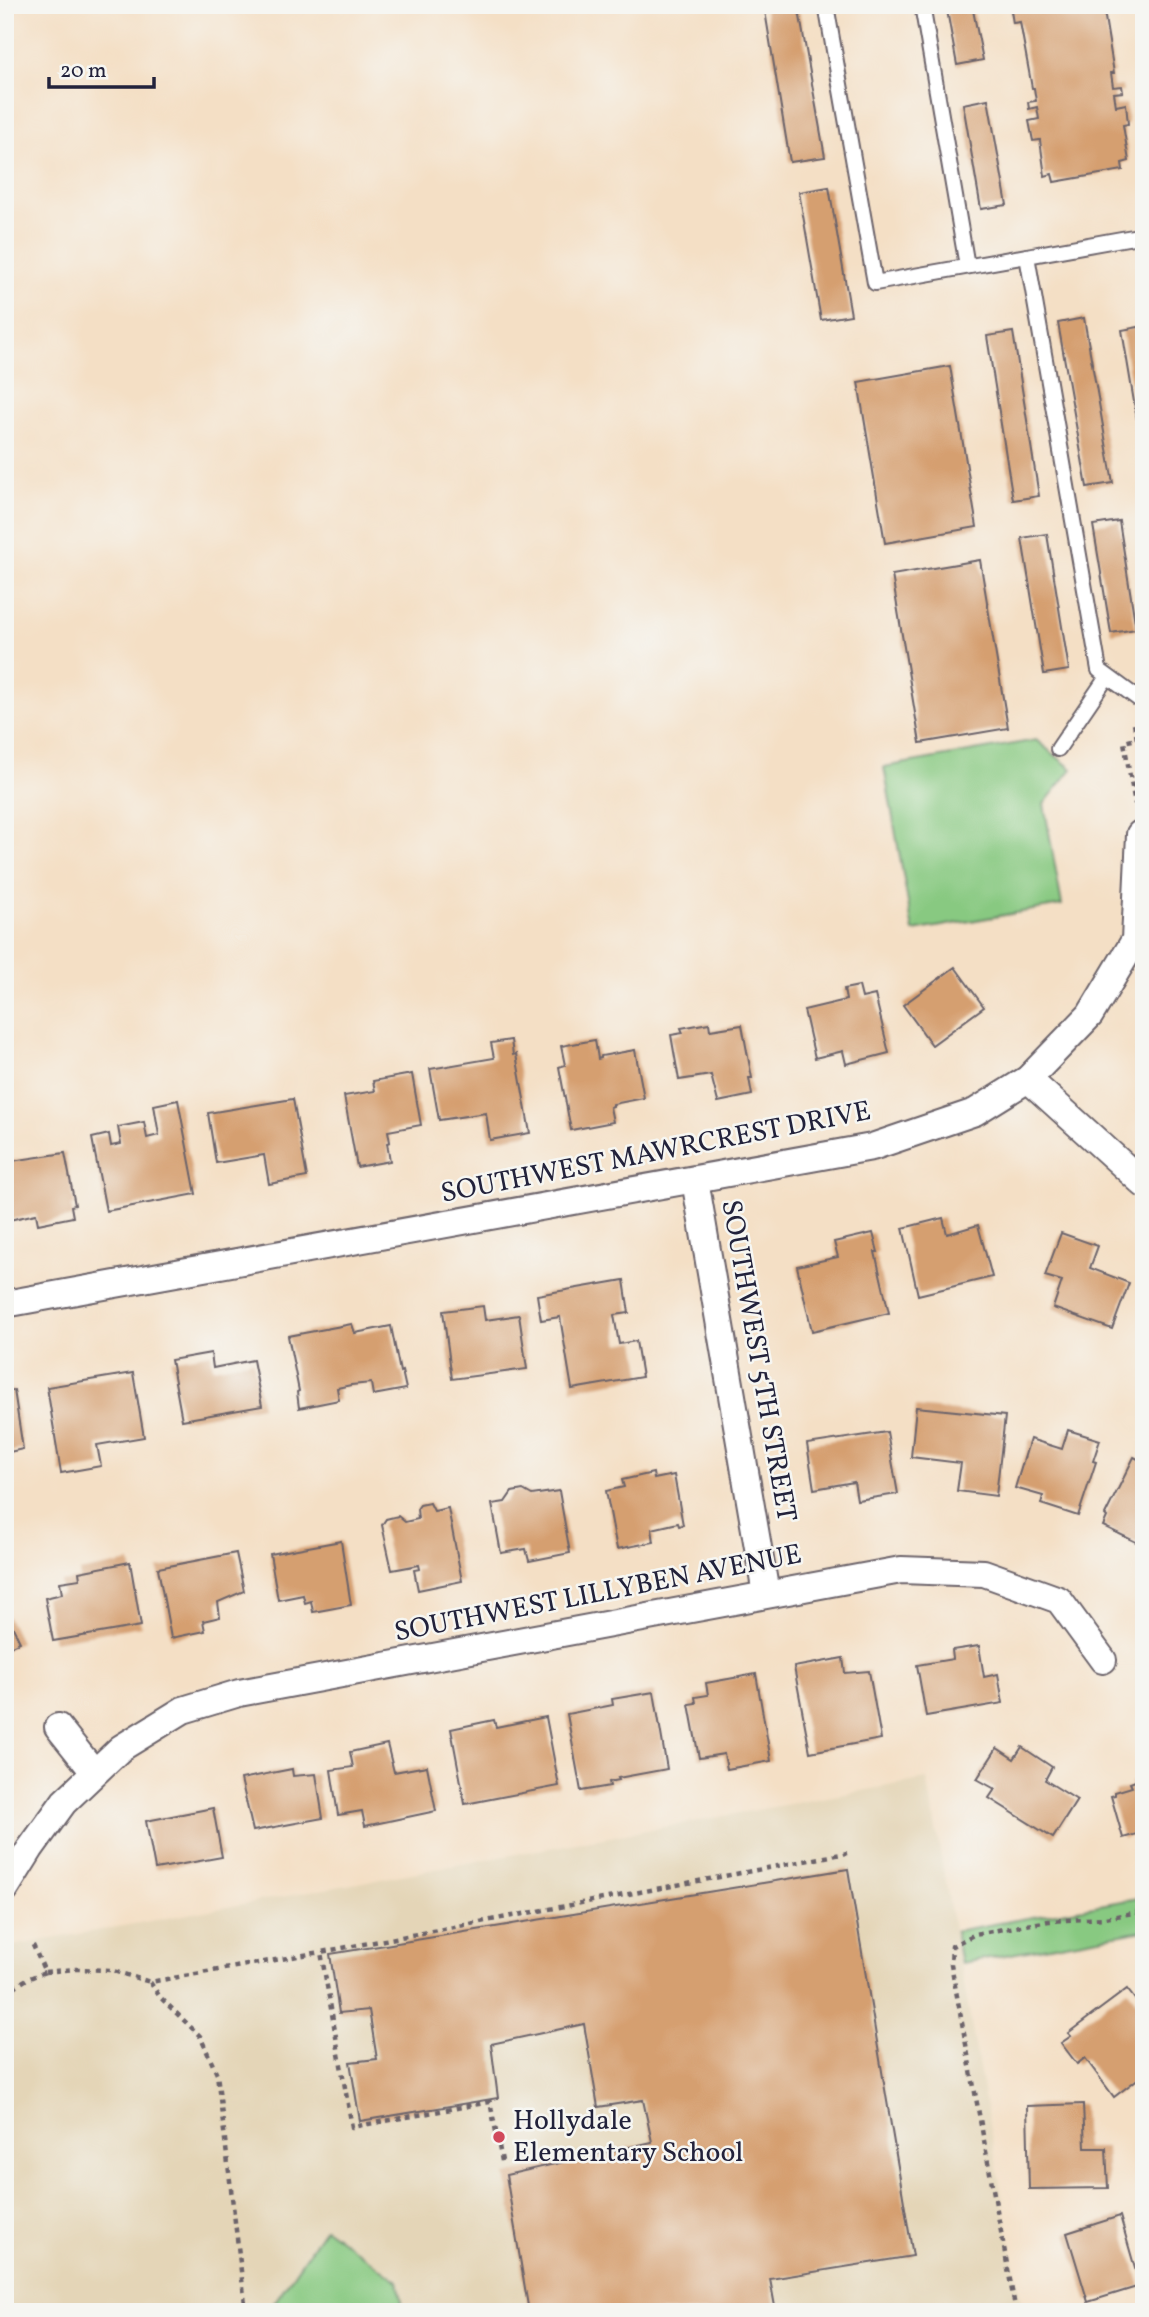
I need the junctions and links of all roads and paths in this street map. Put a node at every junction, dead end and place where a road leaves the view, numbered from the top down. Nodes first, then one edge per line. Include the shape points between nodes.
1 (826, 5) edge
2 (922, 5) edge
3 (1144, 235) edge
4 (1027, 256) junction
5 (967, 266) junction
6 (1107, 677) junction
7 (1129, 692) junction
8 (1144, 703) edge
9 (1058, 749) dead end
10 (1140, 834) joint
11 (1028, 1079) junction
12 (695, 1180) junction
13 (1144, 1184) edge
14 (5, 1304) edge
15 (766, 1594) junction
16 (1103, 1660) dead end
17 (58, 1727) dead end
18 (94, 1772) junction
19 (847, 1853) dead end
20 (5, 1889) edge
21 (1144, 1911) edge
22 (32, 1942) dead end
23 (321, 1952) junction
24 (45, 1972) junction
25 (150, 1982) junction
26 (5, 1993) edge
27 (502, 2161) dead end
28 (246, 2312) edge
29 (1016, 2312) edge

1 - 5 lane via 875,283
2 - 5 lane
3 - 4 lane
4 - 5 lane
4 - 6 lane via 1099,670
6 - 7 lane
6 - 9 lane
7 - 8 lane
7 - 10 path via 1137,739 1124,742
10 - 11 street, SOUTHWEST MAWRCREST DRIVE via 1135,940 1090,1015
11 - 12 street, SOUTHWEST MAWRCREST DRIVE via 975,1112 872,1147
11 - 13 street
12 - 14 street, SOUTHWEST MAWRCREST DRIVE
12 - 15 street, SOUTHWEST 5TH STREET
15 - 16 street, SOUTHWEST LILLYBEN AVENUE via 901,1570 984,1573 1059,1600
15 - 18 street, SOUTHWEST LILLYBEN AVENUE via 239,1693 183,1710 121,1748
17 - 18 street
18 - 20 street, SOUTHWEST LILLYBEN AVENUE via 64,1802
19 - 23 path
21 - 29 path via 975,1934 952,1946 951,1964
22 - 24 path
23 - 25 path
23 - 27 path via 352,2127 490,2102
24 - 25 path via 110,1970
24 - 26 path
25 - 28 path via 200,2035 217,2074

